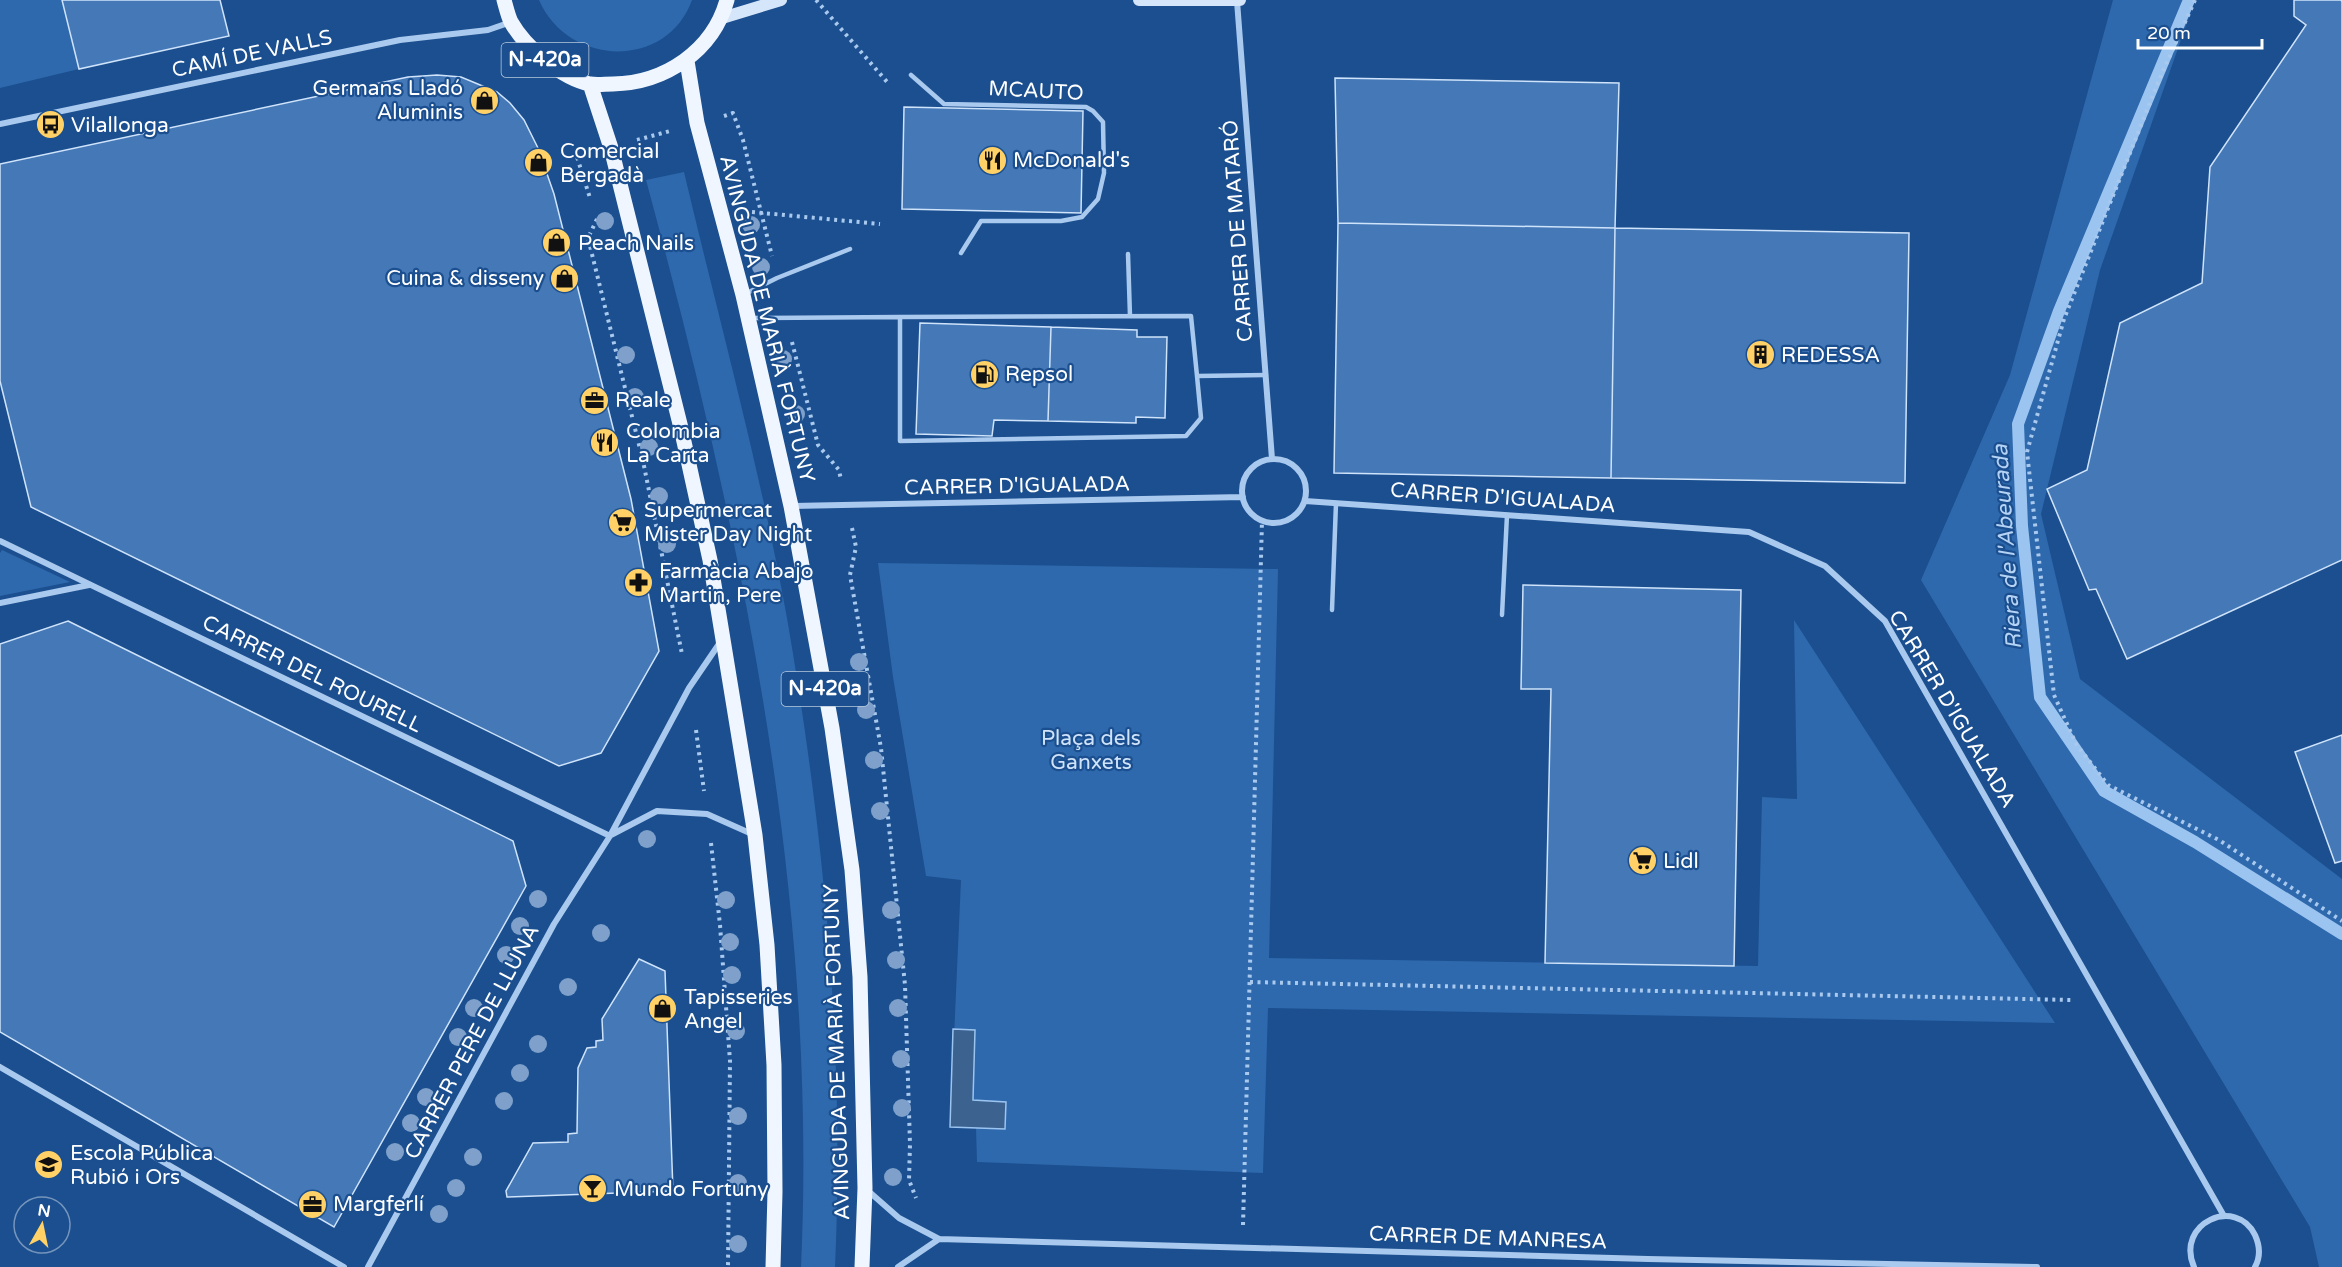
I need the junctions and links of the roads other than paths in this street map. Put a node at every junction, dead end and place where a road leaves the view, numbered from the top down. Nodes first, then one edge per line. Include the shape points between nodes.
1 (504, 0) edge
2 (727, 0) edge
3 (781, 0) edge
4 (1139, 0) edge
5 (1238, 0) edge
6 (722, 18) junction
7 (511, 21) junction
8 (687, 61) junction
9 (911, 75) dead end
10 (590, 84) junction
11 (0, 124) edge
12 (850, 249) dead end
13 (961, 253) dead end
14 (1128, 254) dead end
15 (743, 295) junction
16 (1130, 316) junction
17 (900, 317) junction
18 (748, 318) junction
19 (1266, 375) junction
20 (1197, 376) junction
21 (1272, 459) junction
22 (1243, 497) junction
23 (1305, 501) junction
24 (1336, 503) junction
25 (791, 506) junction
26 (1507, 515) junction
27 (0, 541) edge
28 (90, 585) junction
29 (0, 603) edge
30 (1332, 610) dead end
31 (1503, 615) dead end
32 (723, 638) junction
33 (755, 835) junction
34 (610, 836) junction
35 (0, 1067) edge
36 (865, 1188) junction
37 (2224, 1216) junction
38 (939, 1239) junction
39 (1648, 1259) junction
40 (1872, 1265) edge
41 (344, 1267) edge
42 (368, 1267) edge
43 (772, 1267) edge
44 (862, 1267) edge
45 (898, 1267) edge
46 (1646, 1267) edge
47 (2037, 1267) edge
48 (2194, 1267) edge
49 (2255, 1267) edge

1 - 7 main road, N-420a
2 - 6 main road, N-420a
3 - 6 main road
4 - 5 main road
5 - 19 street, CARRER DE MATARÓ
6 - 8 main road, N-420a
7 - 10 main road, N-420a via 536,53 562,73
7 - 11 street, CAMÍ DE VALLS via 489,30 400,40
8 - 10 main road, N-420a via 666,73 628,83
8 - 15 main road, AVINGUDA DE MARIÀ FORTUNY / N-420a via 698,123
9 - 13 lane, MCAUTO via 944,104 1086,107 1103,122 1104,173 1098,199 1082,217 1061,221 981,221
10 - 32 main road, N-420a via 611,147 681,428
12 - 15 lane
14 - 16 lane
15 - 18 main road, AVINGUDA DE MARIÀ FORTUNY / N-420a
16 - 17 lane
16 - 20 lane via 1191,316
17 - 18 lane
17 - 20 lane via 900,441 1186,436 1201,418
18 - 25 main road, AVINGUDA DE MARIÀ FORTUNY / N-420a
19 - 20 lane
19 - 21 street, CARRER DE MATARÓ
21 - 22 street via 1252,467 1243,486
21 - 23 street via 1292,464 1299,471 1305,480
22 - 23 street via 1253,515 1273,523 1283,522 1300,510
22 - 25 street, CARRER D'IGUALADA
23 - 24 street, CARRER D'IGUALADA
24 - 26 street, CARRER D'IGUALADA
24 - 30 lane
25 - 36 main road, AVINGUDA DE MARIÀ FORTUNY / N-420a via 832,728 852,870 860,977
26 - 31 lane
26 - 37 street, CARRER D'IGUALADA via 1749,532 1825,566 1886,621
27 - 28 street, CARRER DEL ROURELL
28 - 29 street
28 - 34 street, CARRER DEL ROURELL
32 - 33 main road, N-420a
32 - 34 street, CARRER PERE DE LLUNA via 689,688
33 - 34 street, CARRER PERE DE LLUNA via 707,814 657,811
33 - 43 main road, N-420a via 774,1065
34 - 42 street, CARRER PERE DE LLUNA via 554,924
35 - 41 street
36 - 38 street, CARRER DE MANRESA via 899,1218
36 - 44 main road, AVINGUDA DE MARIÀ FORTUNY / N-420a
37 - 48 street via 2208,1220 2193,1235 2190,1246
37 - 49 street via 2238,1218 2253,1230 2260,1253
38 - 39 street, CARRER DE MANRESA
38 - 45 street
39 - 40 street, CARRER DE MANRESA
39 - 46 street
40 - 47 street, CARRER DE MANRESA

